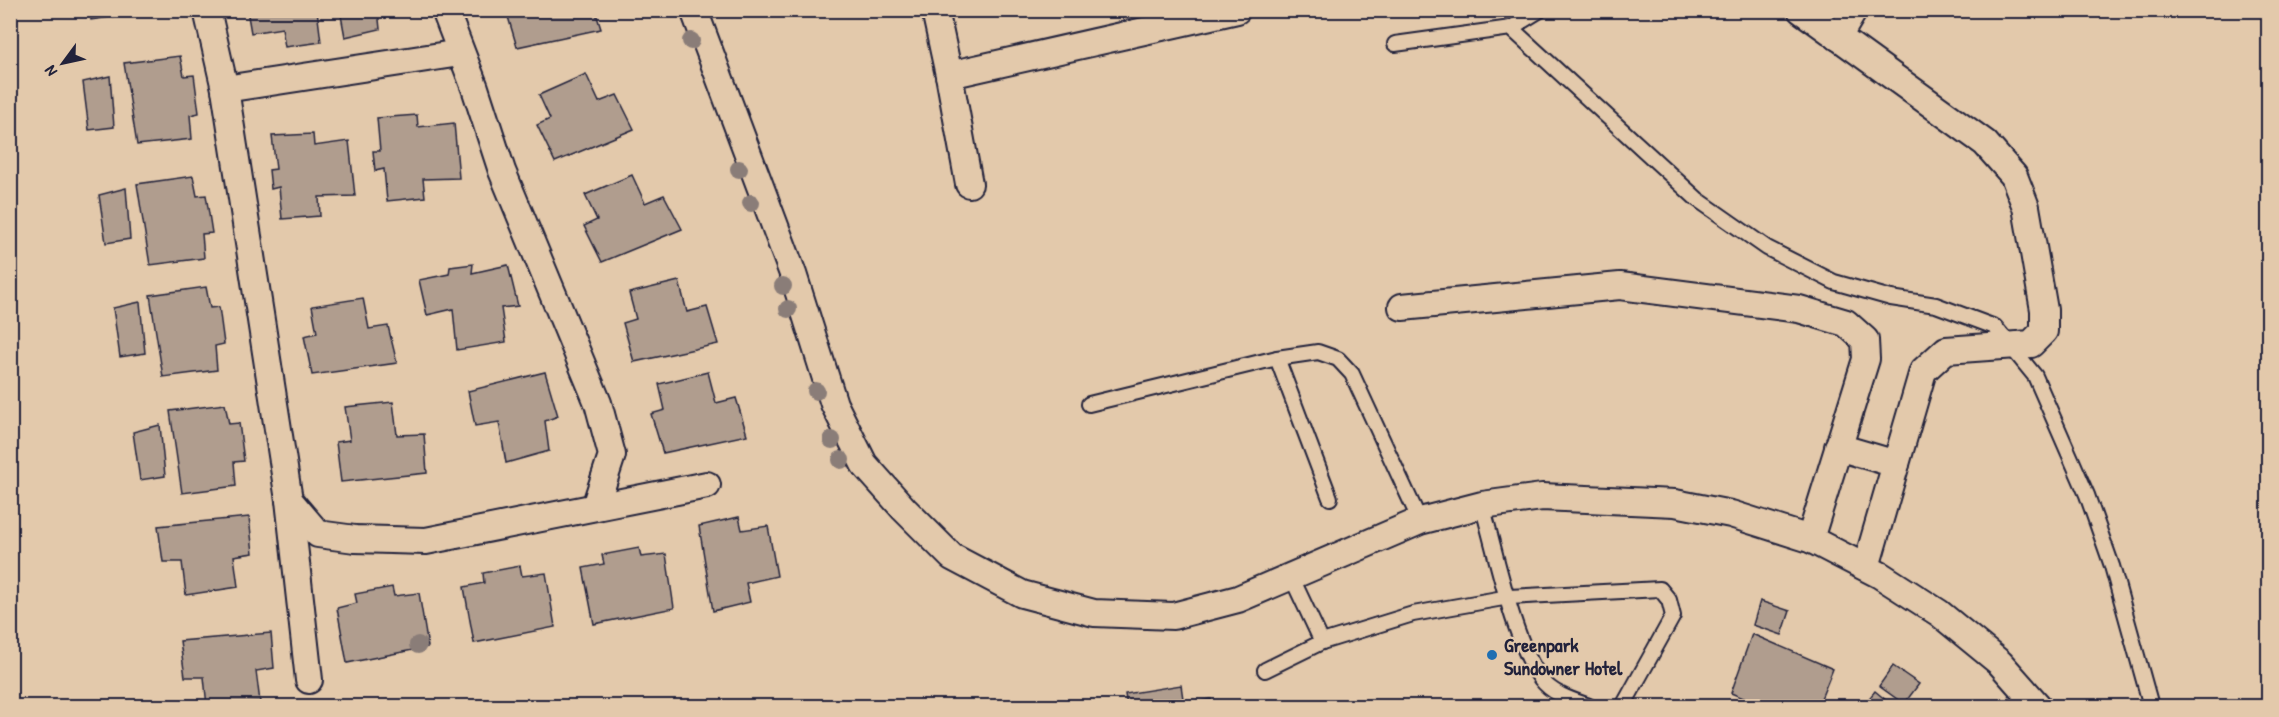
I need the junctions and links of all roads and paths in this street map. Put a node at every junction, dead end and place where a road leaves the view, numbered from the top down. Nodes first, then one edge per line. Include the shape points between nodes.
1 (207, 10) edge
2 (445, 10) edge
3 (694, 10) edge
4 (935, 10) edge
5 (1237, 10) edge
6 (1540, 10) edge
7 (1801, 10) edge
8 (1854, 10) edge
9 (1512, 28) junction
10 (1838, 37) junction
11 (1395, 44) dead end
12 (460, 53) junction
13 (949, 75) junction
14 (225, 89) junction
15 (969, 184) dead end
16 (1402, 307) dead end
17 (2011, 347) junction
18 (1277, 358) junction
19 (1089, 404) dead end
20 (1838, 447) junction
21 (1896, 464) junction
22 (707, 485) dead end
23 (1330, 498) dead end
24 (289, 500) junction
25 (1482, 505) junction
26 (595, 507) junction
27 (1420, 521) junction
28 (1810, 539) junction
29 (1866, 567) junction
30 (1291, 576) junction
31 (1509, 597) junction
32 (1322, 642) junction
33 (1265, 670) dead end
34 (309, 680) dead end
35 (1589, 706) edge
36 (1623, 706) edge
37 (2038, 706) edge
38 (2151, 706) edge

1 - 14 street
2 - 12 street
3 - 30 street via 793,274 834,404 864,464 952,557 1022,594 1094,613 1173,616 1238,599
4 - 13 street
5 - 13 street
6 - 9 lane
7 - 10 street
8 - 10 street
9 - 11 lane
9 - 17 lane via 1697,199 1767,248 1834,282 1891,298 1936,305 1995,327
10 - 17 street via 1985,143 2014,176 2026,207 2044,310 2044,331 2031,344
12 - 14 street
12 - 26 street via 476,88 502,171 598,403 612,455
13 - 15 street
14 - 24 street
16 - 20 street via 1620,286 1799,309 1846,323 1865,340 1866,359
17 - 21 street via 1946,350 1923,371
17 - 38 lane via 2035,376 2087,495 2112,566
18 - 19 lane
18 - 23 lane
18 - 27 lane via 1318,352 1338,358 1352,374
20 - 21 street
20 - 28 street
21 - 29 street
22 - 26 street
24 - 26 street via 318,534 426,541
24 - 34 street
25 - 27 street
25 - 28 street via 1542,497 1675,503 1731,514
25 - 31 lane
27 - 30 street
28 - 29 street
29 - 37 street via 1939,613 2000,663
30 - 32 lane
31 - 32 lane via 1413,614
31 - 35 lane via 1522,642 1542,681 1561,696
31 - 36 lane via 1660,589 1670,600 1673,616
32 - 33 lane

